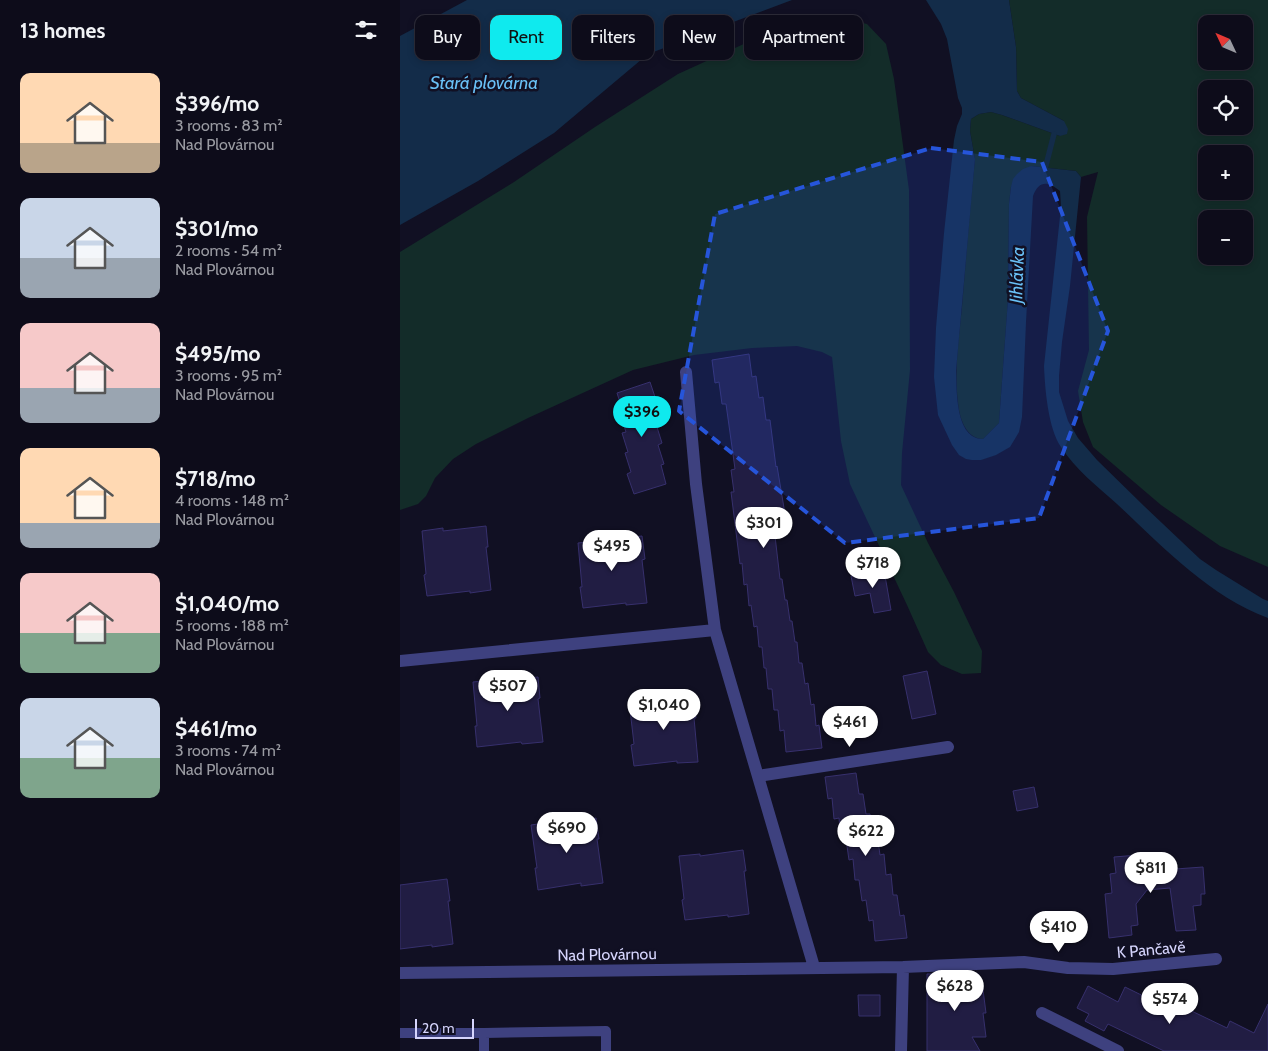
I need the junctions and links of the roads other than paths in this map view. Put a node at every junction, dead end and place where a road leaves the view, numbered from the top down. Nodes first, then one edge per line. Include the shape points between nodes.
1 (686, 372) dead end
2 (716, 630) junction
3 (400, 661) edge
4 (948, 747) dead end
5 (758, 776) junction
6 (1216, 959) dead end
7 (814, 967) junction
8 (903, 967) junction
9 (400, 973) edge
10 (1042, 1014) dead end
11 (484, 1032) junction
12 (400, 1033) edge
13 (484, 1051) edge
14 (606, 1051) edge
15 (901, 1051) edge
16 (1118, 1051) edge

1 - 2 street via 696,484
2 - 3 street
2 - 5 street
4 - 5 street
5 - 7 street
6 - 8 street, K Pančavě via 1113,969 1068,968 1024,962
7 - 8 street, Nad Plovárnou
7 - 9 street, Nad Plovárnou
8 - 15 street
10 - 16 street
11 - 12 lane
11 - 13 lane
11 - 14 lane via 606,1031

